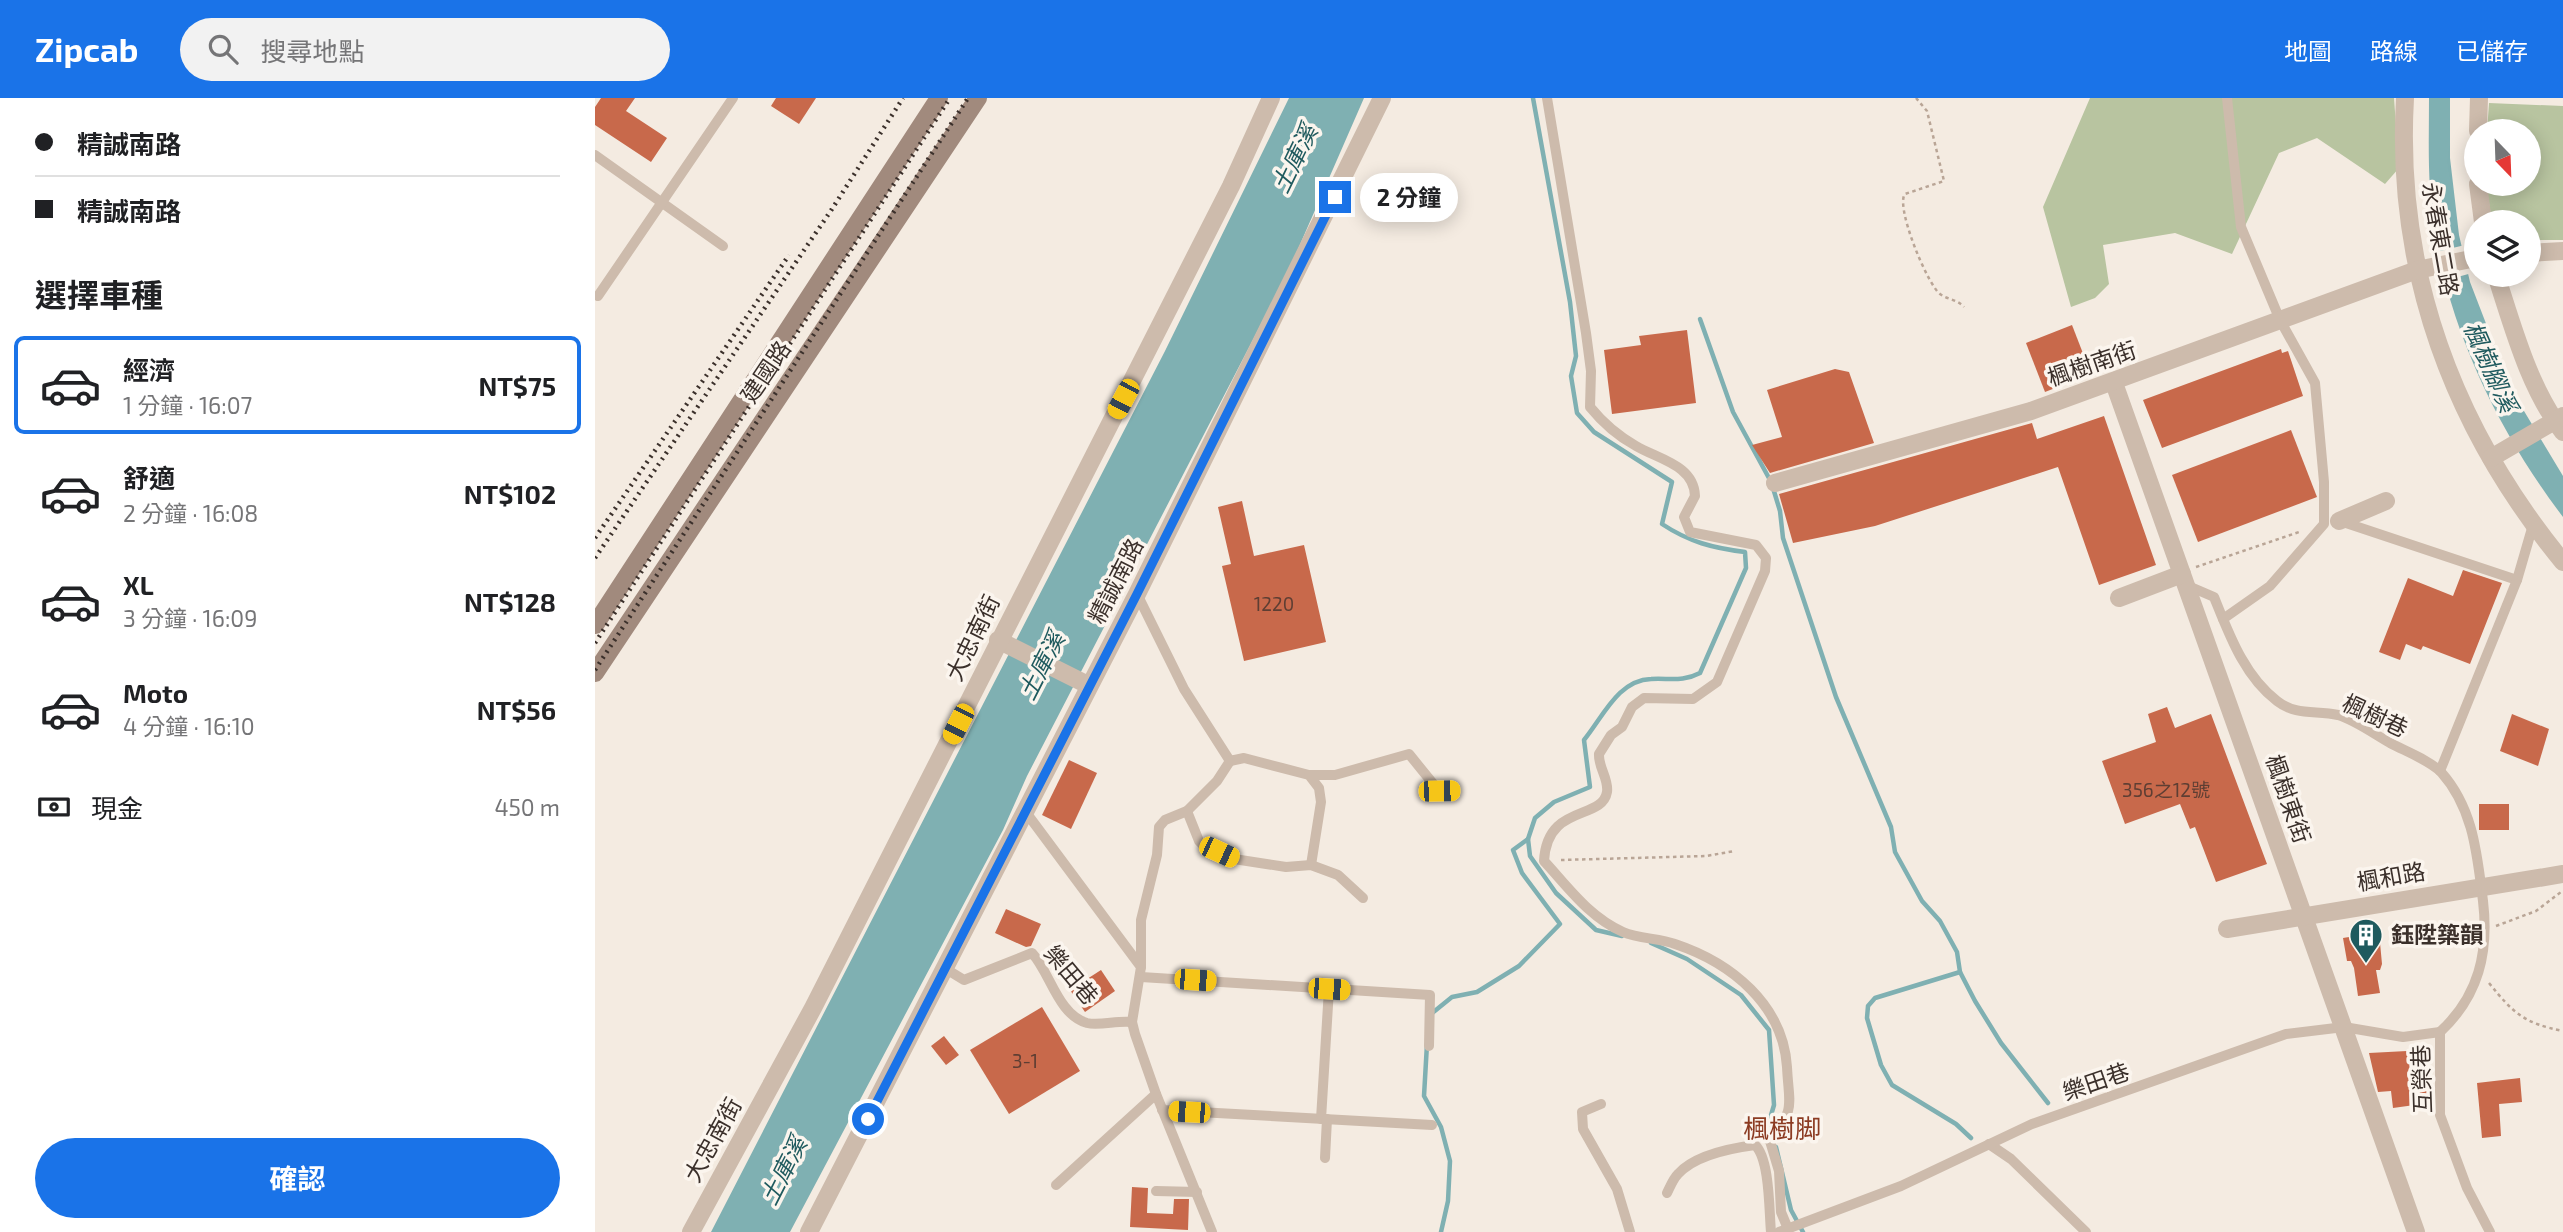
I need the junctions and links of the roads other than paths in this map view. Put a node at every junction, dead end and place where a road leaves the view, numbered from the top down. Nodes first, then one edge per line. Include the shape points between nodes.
1 (733, 98) edge
2 (939, 98) edge
3 (978, 98) edge
4 (1271, 98) edge
5 (1382, 98) edge
6 (1547, 98) edge
7 (2227, 98) edge
8 (2405, 98) edge
9 (2479, 98) edge
10 (2478, 119) edge
11 (595, 155) edge
12 (662, 200) junction
13 (723, 246) dead end
14 (2563, 251) edge
15 (2541, 252) edge
16 (2464, 260) edge
17 (2417, 270) junction
18 (2500, 287) edge
19 (596, 297) edge
20 (2280, 320) junction
21 (2114, 383) junction
22 (2560, 422) edge
23 (2491, 458) junction
24 (1775, 484) dead end
25 (2386, 501) dead end
26 (2332, 522) junction
27 (2533, 525) junction
28 (2563, 562) edge
29 (2184, 579) junction
30 (2517, 580) junction
31 (1137, 594) junction
32 (2119, 598) dead end
33 (2224, 620) junction
34 (595, 625) edge
35 (1004, 643) junction
36 (595, 673) edge
37 (1084, 683) junction
38 (1230, 761) junction
39 (2440, 771) junction
40 (1309, 775) junction
41 (1453, 791) dead end
42 (1025, 811) junction
43 (1187, 811) junction
44 (1311, 866) junction
45 (2563, 874) edge
46 (2481, 887) junction
47 (1363, 898) dead end
48 (2304, 917) junction
49 (2227, 929) dead end
50 (946, 969) junction
51 (1141, 972) junction
52 (1329, 989) junction
53 (1132, 1022) junction
54 (2344, 1027) junction
55 (2440, 1031) junction
56 (1429, 1046) dead end
57 (1156, 1094) junction
58 (1601, 1104) dead end
59 (1162, 1110) junction
60 (1324, 1119) junction
61 (1432, 1125) dead end
62 (1989, 1144) junction
63 (1325, 1158) dead end
64 (1056, 1185) dead end
65 (1156, 1191) dead end
66 (1197, 1192) junction
67 (1667, 1193) dead end
68 (1809, 1227) edge
69 (1783, 1230) edge
70 (691, 1232) edge
71 (809, 1232) edge
72 (1212, 1232) edge
73 (1630, 1232) edge
74 (1771, 1232) edge
75 (2086, 1232) edge
76 (2416, 1232) edge
77 (2490, 1232) edge

1 - 12 lane
2 - 34 main road, 建國路
3 - 36 main road, 建國路
4 - 35 street, 大忠南街
5 - 31 street, 精誠南路
6 - 69 lane via 1586,333 1590,407 1625,439 1672,462 1691,481 1695,496 1683,517 1690,532 1756,545 1766,558 1765,571 1717,682 1693,699 1651,696 1632,707 1599,754 1605,797 1600,804 1557,823 1545,845 1544,860 1588,910 1624,932 1675,944 1711,960 1759,995 1770,1009 1783,1038 1791,1102 1789,1117 1770,1140 1779,1171
7 - 20 lane via 2241,227
8 - 17 street, 永春東二路 via 2402,157
9 - 10 street
11 - 12 lane
12 - 13 lane
12 - 19 lane
14 - 15 street
16 - 17 street, 楓樹南街
17 - 20 street, 楓樹南街
17 - 23 street, 永春東二路 via 2454,387
18 - 22 street via 2518,342
20 - 21 street, 楓樹南街
20 - 26 lane via 2315,383
21 - 24 street, 楓樹南街
21 - 29 street, 楓樹東街
22 - 23 street
23 - 27 street, 永春東二路
25 - 26 street
26 - 30 lane
26 - 33 lane via 2270,586
27 - 28 street, 永春東二路
27 - 30 lane
29 - 32 street
29 - 33 lane, 楓樹巷 via 2214,597
29 - 48 street, 楓樹東街
30 - 39 lane
31 - 37 street, 精誠南路
31 - 38 lane via 1184,689
33 - 39 lane, 楓樹巷 via 2235,648 2277,701 2300,713 2339,716
35 - 37 street
35 - 70 street, 大忠南街
37 - 42 street, 精誠南路
38 - 40 lane via 1244,758
38 - 43 lane
39 - 46 lane, 楓樹巷 via 2468,813
40 - 41 lane via 1335,775 1409,754 1439,791
40 - 44 lane via 1319,788 1321,802
42 - 50 street, 精誠南路
42 - 51 lane
43 - 44 lane via 1199,841 1234,859
43 - 51 lane via 1159,827 1141,920
44 - 47 lane via 1338,875
45 - 46 street, 楓和路
46 - 48 street, 楓和路
46 - 55 lane, 互榮巷 via 2486,930 2480,973 2465,1004
48 - 49 street, 楓和路
48 - 54 street, 楓樹東街
50 - 53 lane, 樂田巷 via 964,979 1032,953 1078,1018 1088,1023
50 - 71 street, 精誠南路
51 - 52 lane
51 - 53 lane
52 - 56 lane via 1430,996
52 - 60 lane
53 - 57 lane
54 - 55 lane, 樂田巷 via 2403,1037
54 - 62 lane, 樂田巷 via 2286,1034
54 - 76 street, 楓樹東街
55 - 77 lane, 互榮巷 via 2440,1115 2467,1188
57 - 59 lane
57 - 64 lane
58 - 73 lane via 1582,1112 1583,1129 1618,1189
59 - 60 lane
59 - 66 lane
60 - 61 lane
60 - 63 lane
62 - 68 lane, 樂田巷
62 - 75 lane via 2011,1159
65 - 66 lane
66 - 72 lane
67 - 74 lane via 1688,1166 1731,1148 1755,1145 1762,1151
68 - 69 lane, 樂田巷

